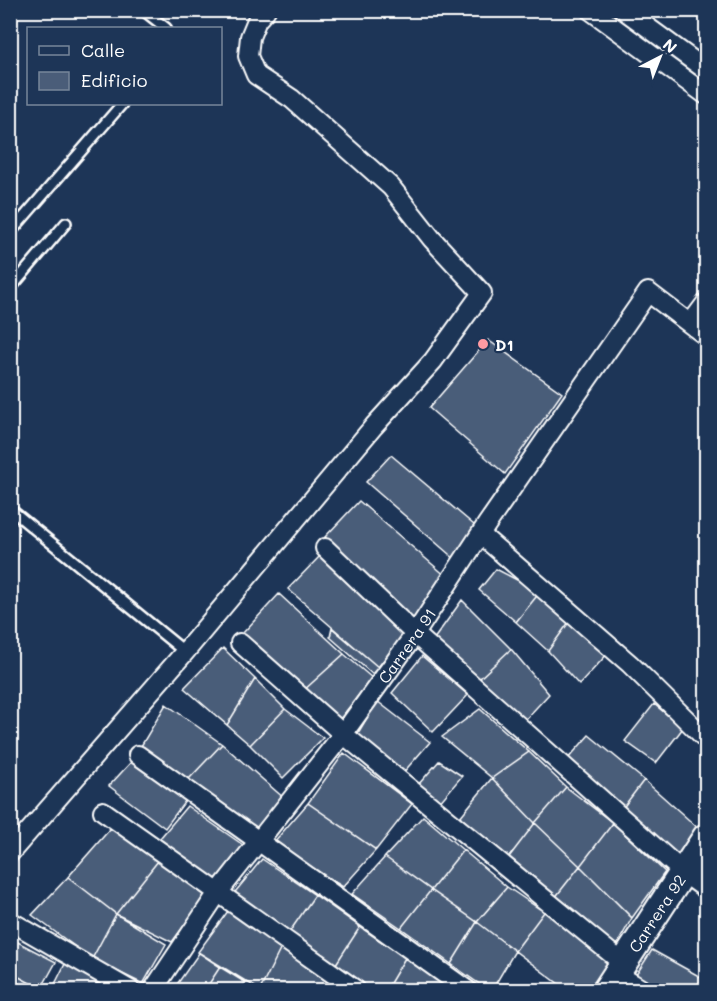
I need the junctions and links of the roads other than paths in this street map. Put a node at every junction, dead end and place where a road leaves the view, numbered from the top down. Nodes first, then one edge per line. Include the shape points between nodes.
1 (143, 10) edge
2 (266, 10) edge
3 (590, 10) edge
4 (624, 10) edge
5 (165, 27) edge
6 (706, 70) edge
7 (706, 95) edge
8 (121, 105) edge
9 (66, 223) dead end
10 (10, 232) edge
11 (10, 289) edge
12 (706, 303) edge
13 (691, 323) junction
14 (706, 336) edge
15 (10, 509) edge
16 (481, 535) junction
17 (325, 548) dead end
18 (415, 634) junction
19 (240, 643) dead end
20 (185, 652) junction
21 (343, 734) junction
22 (706, 739) edge
23 (138, 755) dead end
24 (103, 811) dead end
25 (706, 837) edge
26 (258, 842) junction
27 (10, 853) edge
28 (684, 873) junction
29 (706, 889) edge
30 (218, 894) junction
31 (10, 921) edge
32 (616, 976) edge
33 (130, 990) edge
34 (153, 990) edge
35 (356, 990) edge
36 (467, 990) edge
37 (642, 990) edge

1 - 5 lane
2 - 20 street via 250,37 248,56 256,75 292,99 391,187 482,293 433,361
3 - 7 street
4 - 6 street
8 - 10 lane
9 - 11 lane
12 - 13 street
13 - 14 street
13 - 16 street, Carrera 91 via 648,291
15 - 20 lane
16 - 18 street, Carrera 91
16 - 22 street via 630,664
17 - 18 street
18 - 21 street, Carrera 91
18 - 28 street
19 - 21 street
20 - 27 street
21 - 26 street, Carrera 91
21 - 32 street
23 - 26 street
24 - 30 street
25 - 28 street, Carrera 92
26 - 30 street, Carrera 91
26 - 36 street
28 - 29 street
28 - 32 street, Carrera 92
30 - 34 street, Carrera 91
30 - 35 street
31 - 33 street
32 - 37 street

